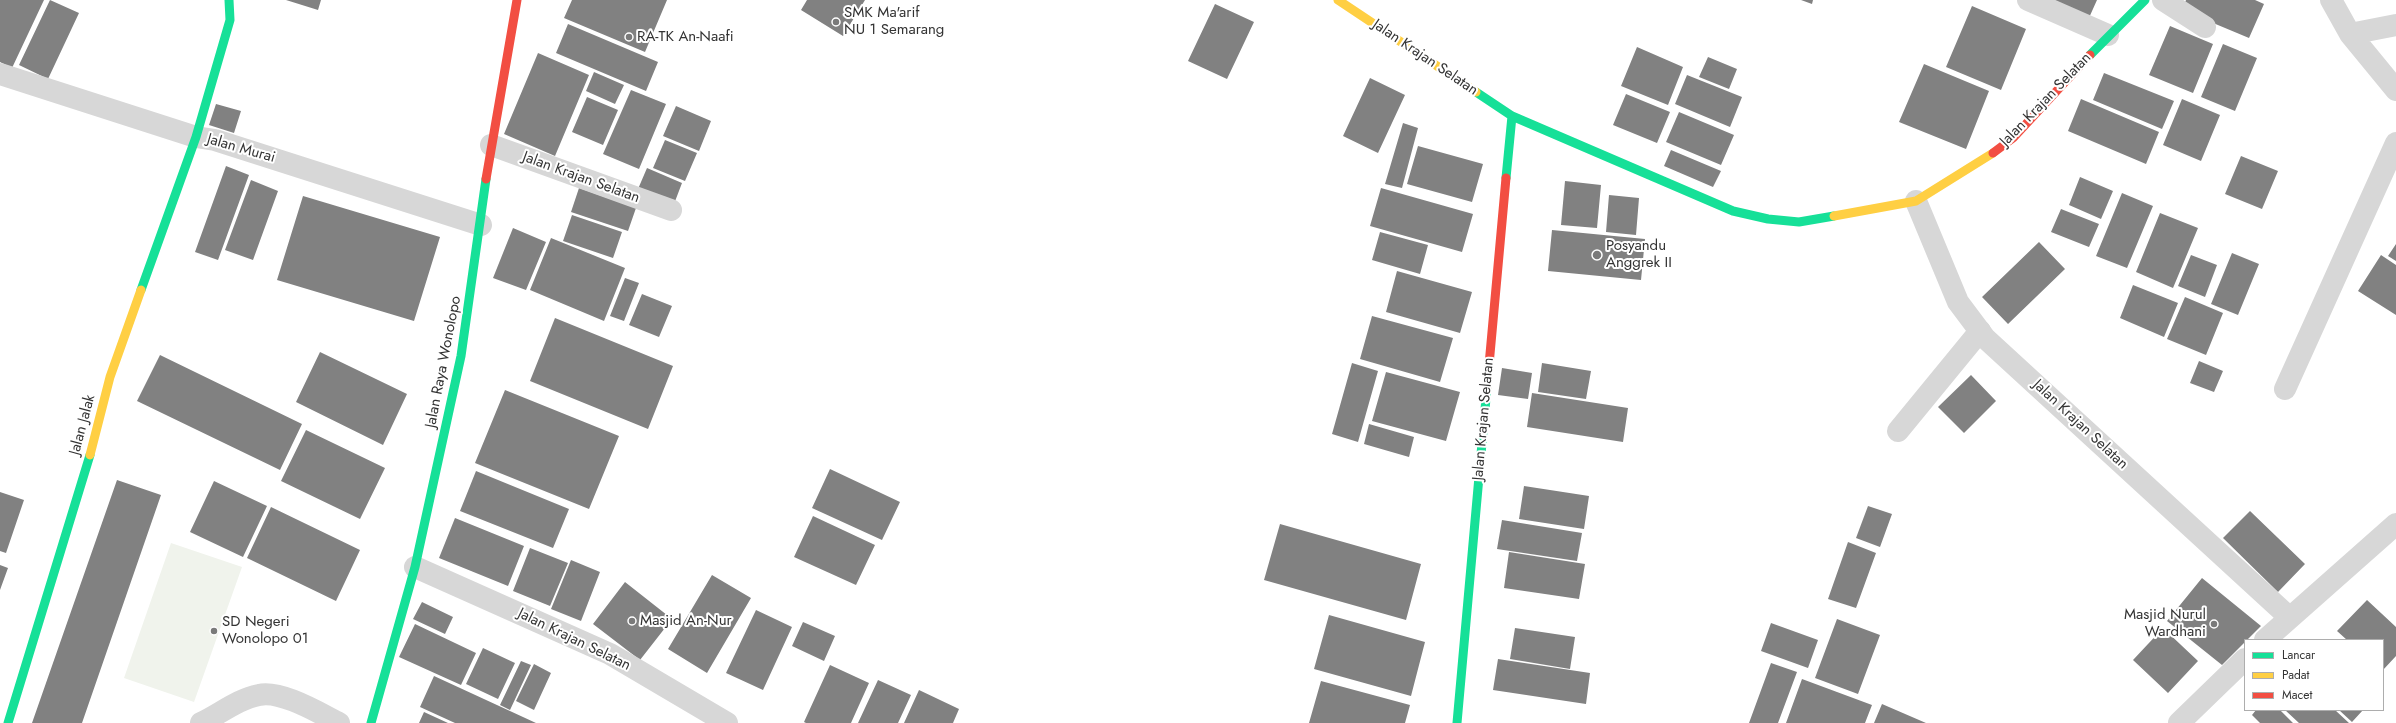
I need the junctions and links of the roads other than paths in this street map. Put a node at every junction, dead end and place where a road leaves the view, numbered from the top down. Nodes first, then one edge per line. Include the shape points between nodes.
1 (229, 0) edge
2 (517, 0) edge
3 (1338, 0) edge
4 (2028, 0) edge
5 (2145, 0) edge
6 (2163, 0) edge
7 (2331, 0) edge
8 (2396, 25) edge
9 (2205, 27) dead end
10 (2350, 34) junction
11 (2108, 35) junction
12 (0, 74) edge
13 (2396, 90) edge
14 (1512, 116) junction
15 (196, 137) junction
16 (2396, 143) edge
17 (491, 145) junction
18 (1916, 201) junction
19 (671, 210) dead end
20 (481, 225) junction
21 (1980, 331) junction
22 (2285, 389) dead end
23 (1898, 431) dead end
24 (2396, 524) edge
25 (415, 568) junction
26 (2289, 617) junction
27 (2266, 639) edge
28 (2244, 660) edge
29 (715, 720) edge
30 (8, 723) edge
31 (201, 723) edge
32 (339, 723) edge
33 (371, 723) edge
34 (1457, 723) edge
35 (2179, 723) edge

1 - 15 street, Jalan Jalak via 230,20
2 - 17 street, Jalan Raya Wonolopo
3 - 14 street, Jalan Krajan Selatan
4 - 11 street
5 - 11 street, Jalan Krajan Selatan
6 - 9 street
7 - 10 street
8 - 10 street
10 - 13 street
11 - 18 street, Jalan Krajan Selatan via 2013,138
12 - 15 street, Jalan Murai
14 - 18 street, Jalan Krajan Selatan via 1733,211 1768,219 1799,222
14 - 34 street, Jalan Krajan Selatan
15 - 20 street, Jalan Murai via 222,142
15 - 30 street, Jalan Jalak via 110,377 82,481
16 - 22 street
17 - 19 street, Jalan Krajan Selatan
17 - 20 street, Jalan Raya Wonolopo
18 - 21 street, Jalan Krajan Selatan via 1958,302
20 - 25 street, Jalan Raya Wonolopo via 462,356
21 - 23 street
21 - 26 street, Jalan Krajan Selatan
24 - 26 street
25 - 29 street, Jalan Krajan Selatan via 610,654
25 - 33 street, Jalan Raya Wonolopo
26 - 27 street
28 - 35 street
31 - 32 street via 238,702 260,694 286,698

